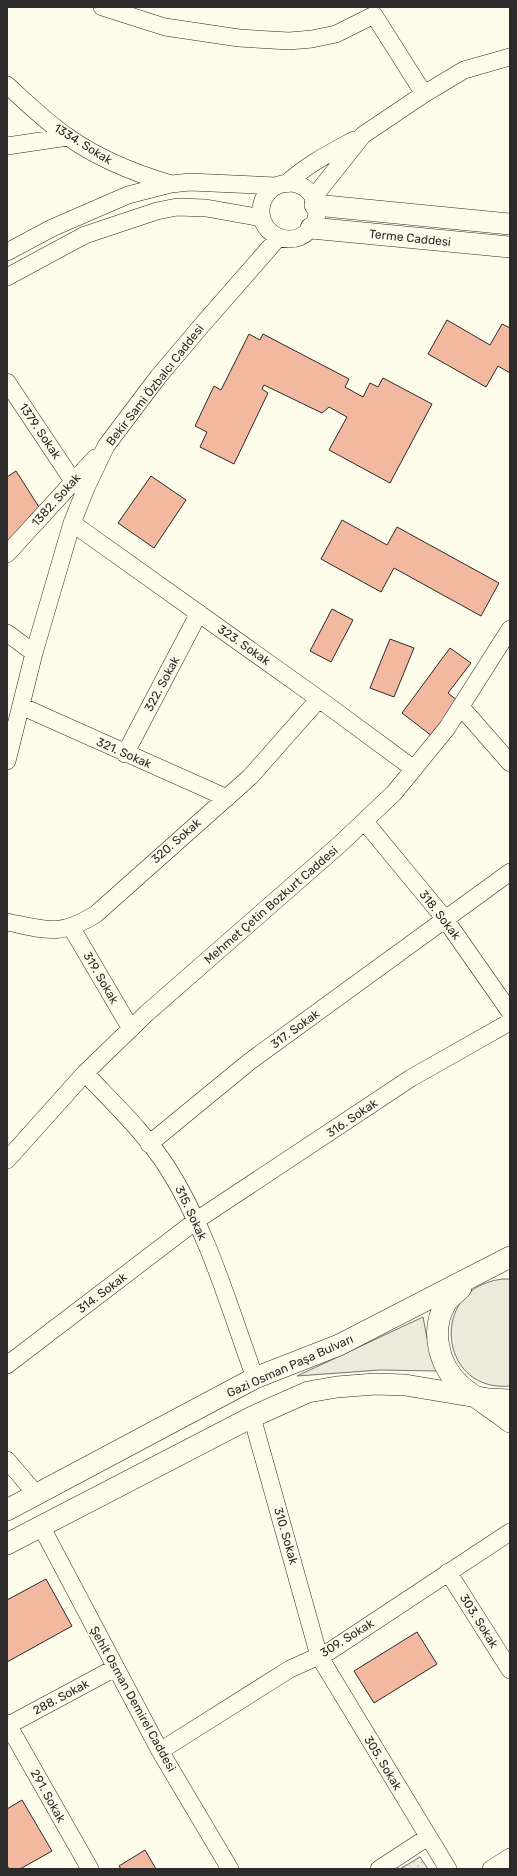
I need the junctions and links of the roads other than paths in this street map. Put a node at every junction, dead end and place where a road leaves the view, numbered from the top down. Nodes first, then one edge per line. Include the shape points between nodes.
1 (102, 7) edge
2 (380, 11) edge
3 (510, 57) edge
4 (7, 85) edge
5 (424, 94) junction
6 (363, 135) junction
7 (68, 137) junction
8 (7, 146) edge
9 (171, 184) junction
10 (281, 185) junction
11 (314, 202) junction
12 (262, 218) junction
13 (510, 224) edge
14 (311, 228) junction
15 (279, 237) junction
16 (510, 248) edge
17 (7, 252) edge
18 (7, 277) edge
19 (7, 382) edge
20 (106, 446) junction
21 (73, 481) junction
22 (72, 523) junction
23 (7, 554) edge
24 (199, 613) junction
25 (510, 629) edge
26 (7, 633) edge
27 (34, 653) junction
28 (319, 699) junction
29 (21, 706) junction
30 (461, 707) junction
31 (125, 754) junction
32 (7, 761) edge
33 (510, 763) edge
34 (414, 769) junction
35 (227, 798) junction
36 (365, 822) junction
37 (510, 872) edge
38 (445, 919) junction
39 (7, 922) edge
40 (71, 927) junction
41 (510, 1012) edge
42 (510, 1022) edge
43 (131, 1029) junction
44 (85, 1073) junction
45 (149, 1144) junction
46 (7, 1160) edge
47 (197, 1220) junction
48 (510, 1257) edge
49 (510, 1272) edge
50 (472, 1278) junction
51 (7, 1365) edge
52 (256, 1378) junction
53 (477, 1396) junction
54 (510, 1400) edge
55 (252, 1417) junction
56 (510, 1422) edge
57 (7, 1460) edge
58 (36, 1494) junction
59 (7, 1510) edge
60 (41, 1526) junction
61 (510, 1532) edge
62 (7, 1544) edge
63 (448, 1572) junction
64 (319, 1656) junction
65 (115, 1668) junction
66 (510, 1670) edge
67 (7, 1725) edge
68 (160, 1751) junction
69 (428, 1837) junction
70 (510, 1857) edge
71 (382, 1868) edge
72 (90, 1869) edge
73 (230, 1869) edge
74 (448, 1869) edge
75 (490, 1869) edge

1 - 2 street via 166,27 239,38 289,41 336,34
2 - 5 street
3 - 5 street via 464,70
4 - 7 street, 1334. Sokak
5 - 6 street
6 - 10 street via 318,160
6 - 11 street
7 - 8 street
7 - 9 street, 1334. Sokak via 116,165
9 - 10 street via 190,182
9 - 17 street via 128,195 90,210
10 - 11 street via 301,186
10 - 12 street via 268,192 263,200
11 - 13 main road, Terme Caddesi
11 - 14 street via 314,221
12 - 15 street via 265,226
12 - 18 street via 206,208 177,207 157,211 85,234
14 - 15 street via 297,238
14 - 16 main road, Terme Caddesi
15 - 20 street, Bekir Sami Özbalcı Caddesi via 192,336
19 - 21 street, 1379. Sokak
20 - 21 street, 1382. Sokak
20 - 22 street, Bekir Sami Özbalcı Caddesi
21 - 23 street, 1382. Sokak
22 - 24 street, 323. Sokak
22 - 27 street, Bekir Sami Özbalcı Caddesi
24 - 28 street, 323. Sokak
24 - 31 street, 322. Sokak
25 - 30 street, Mehmet Çetin Bozkurt Caddesi
26 - 27 street
27 - 29 street, Bekir Sami Özbalcı Caddesi
28 - 34 street, 323. Sokak
28 - 35 street, 320. Sokak via 250,777
29 - 31 street, 321. Sokak
29 - 32 street, Bekir Sami Özbalcı Caddesi
30 - 33 street
30 - 34 street, Mehmet Çetin Bozkurt Caddesi
31 - 35 street, 321. Sokak
34 - 36 street, Mehmet Çetin Bozkurt Caddesi
35 - 40 street, 320. Sokak via 96,914
36 - 38 street, 318. Sokak
36 - 43 street, Mehmet Çetin Bozkurt Caddesi
37 - 38 street, 317. Sokak
38 - 41 street, 318. Sokak
38 - 45 street, 317. Sokak via 249,1062
39 - 40 street, 320. Sokak via 59,931
40 - 43 street, 319. Sokak
42 - 47 street, 316. Sokak via 411,1078
43 - 44 street, Mehmet Çetin Bozkurt Caddesi
44 - 45 street, 315. Sokak
44 - 46 street, Mehmet Çetin Bozkurt Caddesi
45 - 47 street, 315. Sokak via 166,1165
47 - 51 street, 314. Sokak
47 - 52 street, 315. Sokak
48 - 50 main road, Gazi Osman Paşa Bulvarı
49 - 50 main road via 495,1271
50 - 52 main road, Gazi Osman Paşa Bulvarı via 339,1345
50 - 53 main road via 447,1302 439,1320 438,1340 447,1370 461,1385
52 - 58 main road, Gazi Osman Paşa Bulvarı
53 - 54 main road
53 - 55 main road via 404,1385 337,1387 308,1392
53 - 56 main road
55 - 60 main road
55 - 64 street, 310. Sokak
57 - 58 street
58 - 59 main road, Gazi Osman Paşa Bulvarı
60 - 62 main road
60 - 65 street, Şehit Osman Demirel Caddesi
61 - 63 street, 309. Sokak
63 - 64 street, 309. Sokak
63 - 66 street, 303. Sokak
64 - 68 street, 309. Sokak via 290,1669
64 - 69 street, 305. Sokak
65 - 67 street, 288. Sokak
65 - 68 street, Şehit Osman Demirel Caddesi
67 - 72 street, 291. Sokak
68 - 73 street, Şehit Osman Demirel Caddesi
69 - 71 street
69 - 74 street, 305. Sokak
70 - 75 street

